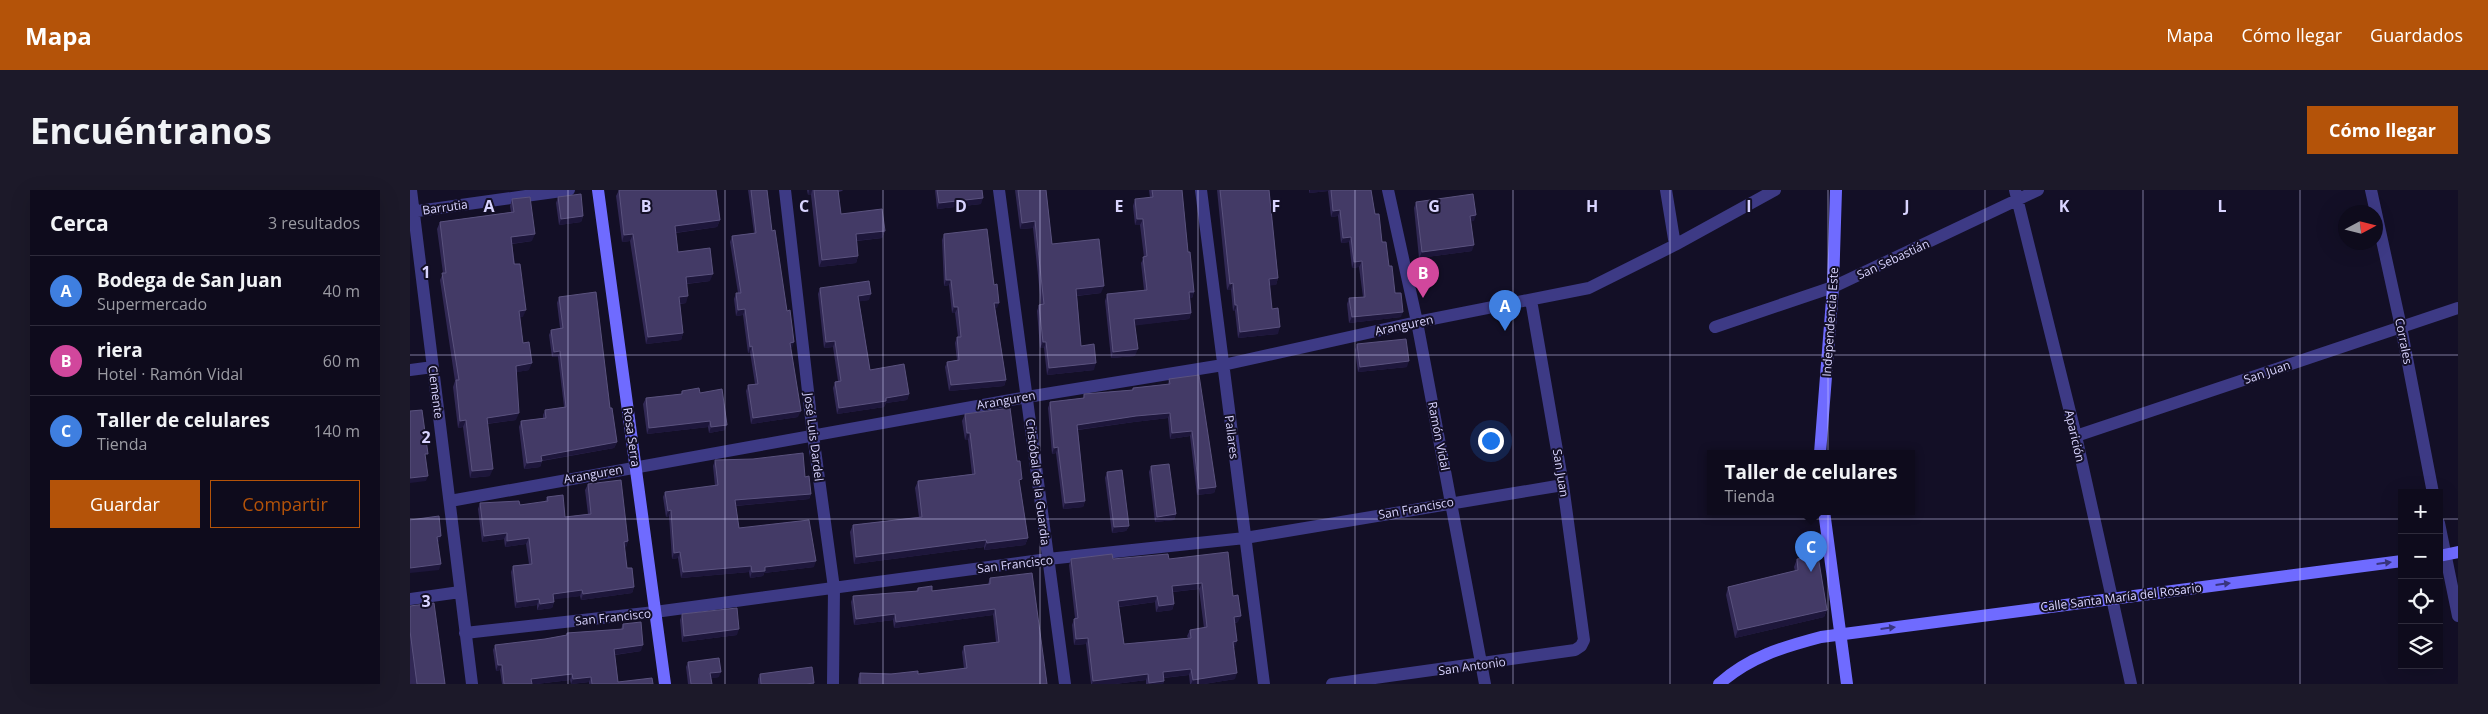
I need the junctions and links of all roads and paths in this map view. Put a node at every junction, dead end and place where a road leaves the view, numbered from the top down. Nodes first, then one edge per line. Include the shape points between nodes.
1 (411, 190) edge
2 (569, 190) edge
3 (598, 190) edge
4 (785, 190) edge
5 (999, 190) edge
6 (1201, 190) edge
7 (1388, 190) edge
8 (1666, 190) edge
9 (1776, 190) edge
10 (1836, 190) edge
11 (2038, 190) edge
12 (2371, 190) edge
13 (2016, 195) edge
14 (412, 211) edge
15 (1675, 245) junction
16 (1833, 288) junction
17 (1531, 300) junction
18 (2458, 308) edge
19 (1417, 322) junction
20 (1715, 327) dead end
21 (2401, 327) junction
22 (1223, 365) junction
23 (433, 368) junction
24 (410, 370) edge
25 (1026, 396) junction
26 (813, 434) junction
27 (2076, 436) junction
28 (1820, 450) edge
29 (636, 467) junction
30 (1563, 485) junction
31 (2432, 489) edge
32 (450, 500) junction
33 (1452, 502) junction
34 (1825, 515) edge
35 (2442, 534) edge
36 (1245, 538) junction
37 (2448, 554) edge
38 (1048, 560) junction
39 (2398, 562) edge
40 (834, 588) junction
41 (460, 592) junction
42 (2112, 599) junction
43 (410, 600) edge
44 (655, 612) junction
45 (2458, 616) edge
46 (465, 633) junction
47 (1840, 634) junction
48 (1581, 646) joint
49 (1481, 665) junction
50 (472, 684) edge
51 (665, 684) edge
52 (833, 684) edge
53 (1065, 684) edge
54 (1264, 684) edge
55 (1332, 684) edge
56 (1484, 684) edge
57 (1719, 684) edge
58 (1846, 684) edge
59 (2131, 684) edge

1 - 14 street, Clemente
2 - 14 street, Barrutia
3 - 29 street, Rosa Serra
4 - 26 street, José Luis Dardel
5 - 25 street, Cristóbal de la Guardia
6 - 22 street, Pallares
7 - 19 street, Ramón Vidal
8 - 15 street
9 - 15 street
10 - 16 street, Independencia Este
11 - 13 street, San Sebastián
12 - 21 street, Corrales
13 - 16 street, San Sebastián
13 - 27 street, Aparición
14 - 23 street, Clemente
15 - 17 street, Aranguren via 1589,288
16 - 20 street, San Sebastián
16 - 28 street, Independencia Este
17 - 19 street, Aranguren
17 - 30 street, San Juan
18 - 21 street, San Juan
19 - 22 street, Aranguren
19 - 33 street, Ramón Vidal
21 - 27 street, San Juan
21 - 31 street, Corrales
22 - 25 street, Aranguren
22 - 36 street, Pallares
23 - 24 street
23 - 32 street, Clemente
25 - 26 street, Aranguren
25 - 38 street, Cristóbal de la Guardia
26 - 29 street, Aranguren
26 - 40 street, José Luis Dardel
27 - 42 street, Aparición
29 - 32 street, Aranguren
29 - 44 street, Rosa Serra
30 - 33 street, San Francisco
30 - 48 street, San Juan via 1584,640
32 - 41 street, Clemente
33 - 36 street, San Francisco
33 - 49 street, Ramón Vidal
34 - 47 street
35 - 37 street
36 - 38 street, San Francisco
36 - 54 street, Pallares
37 - 45 street
38 - 40 street, San Francisco
38 - 53 street, Cristóbal de la Guardia
42 -> 39 street, Calle Santa María del Rosario
40 - 44 street, San Francisco
40 - 52 street, José Luis Dardel
41 - 43 street
41 - 46 street, Clemente
47 -> 42 street, Calle Santa María del Rosario
42 - 59 street, Aparición
44 - 46 street, San Francisco
44 - 51 street, Rosa Serra
46 - 50 street, Clemente
47 - 57 street, Calle Santa María del Rosario via 1821,636 1774,650 1733,672
47 - 58 street
48 - 49 street, San Antonio via 1575,650
49 - 55 street, San Antonio
49 - 56 street, Ramón Vidal

